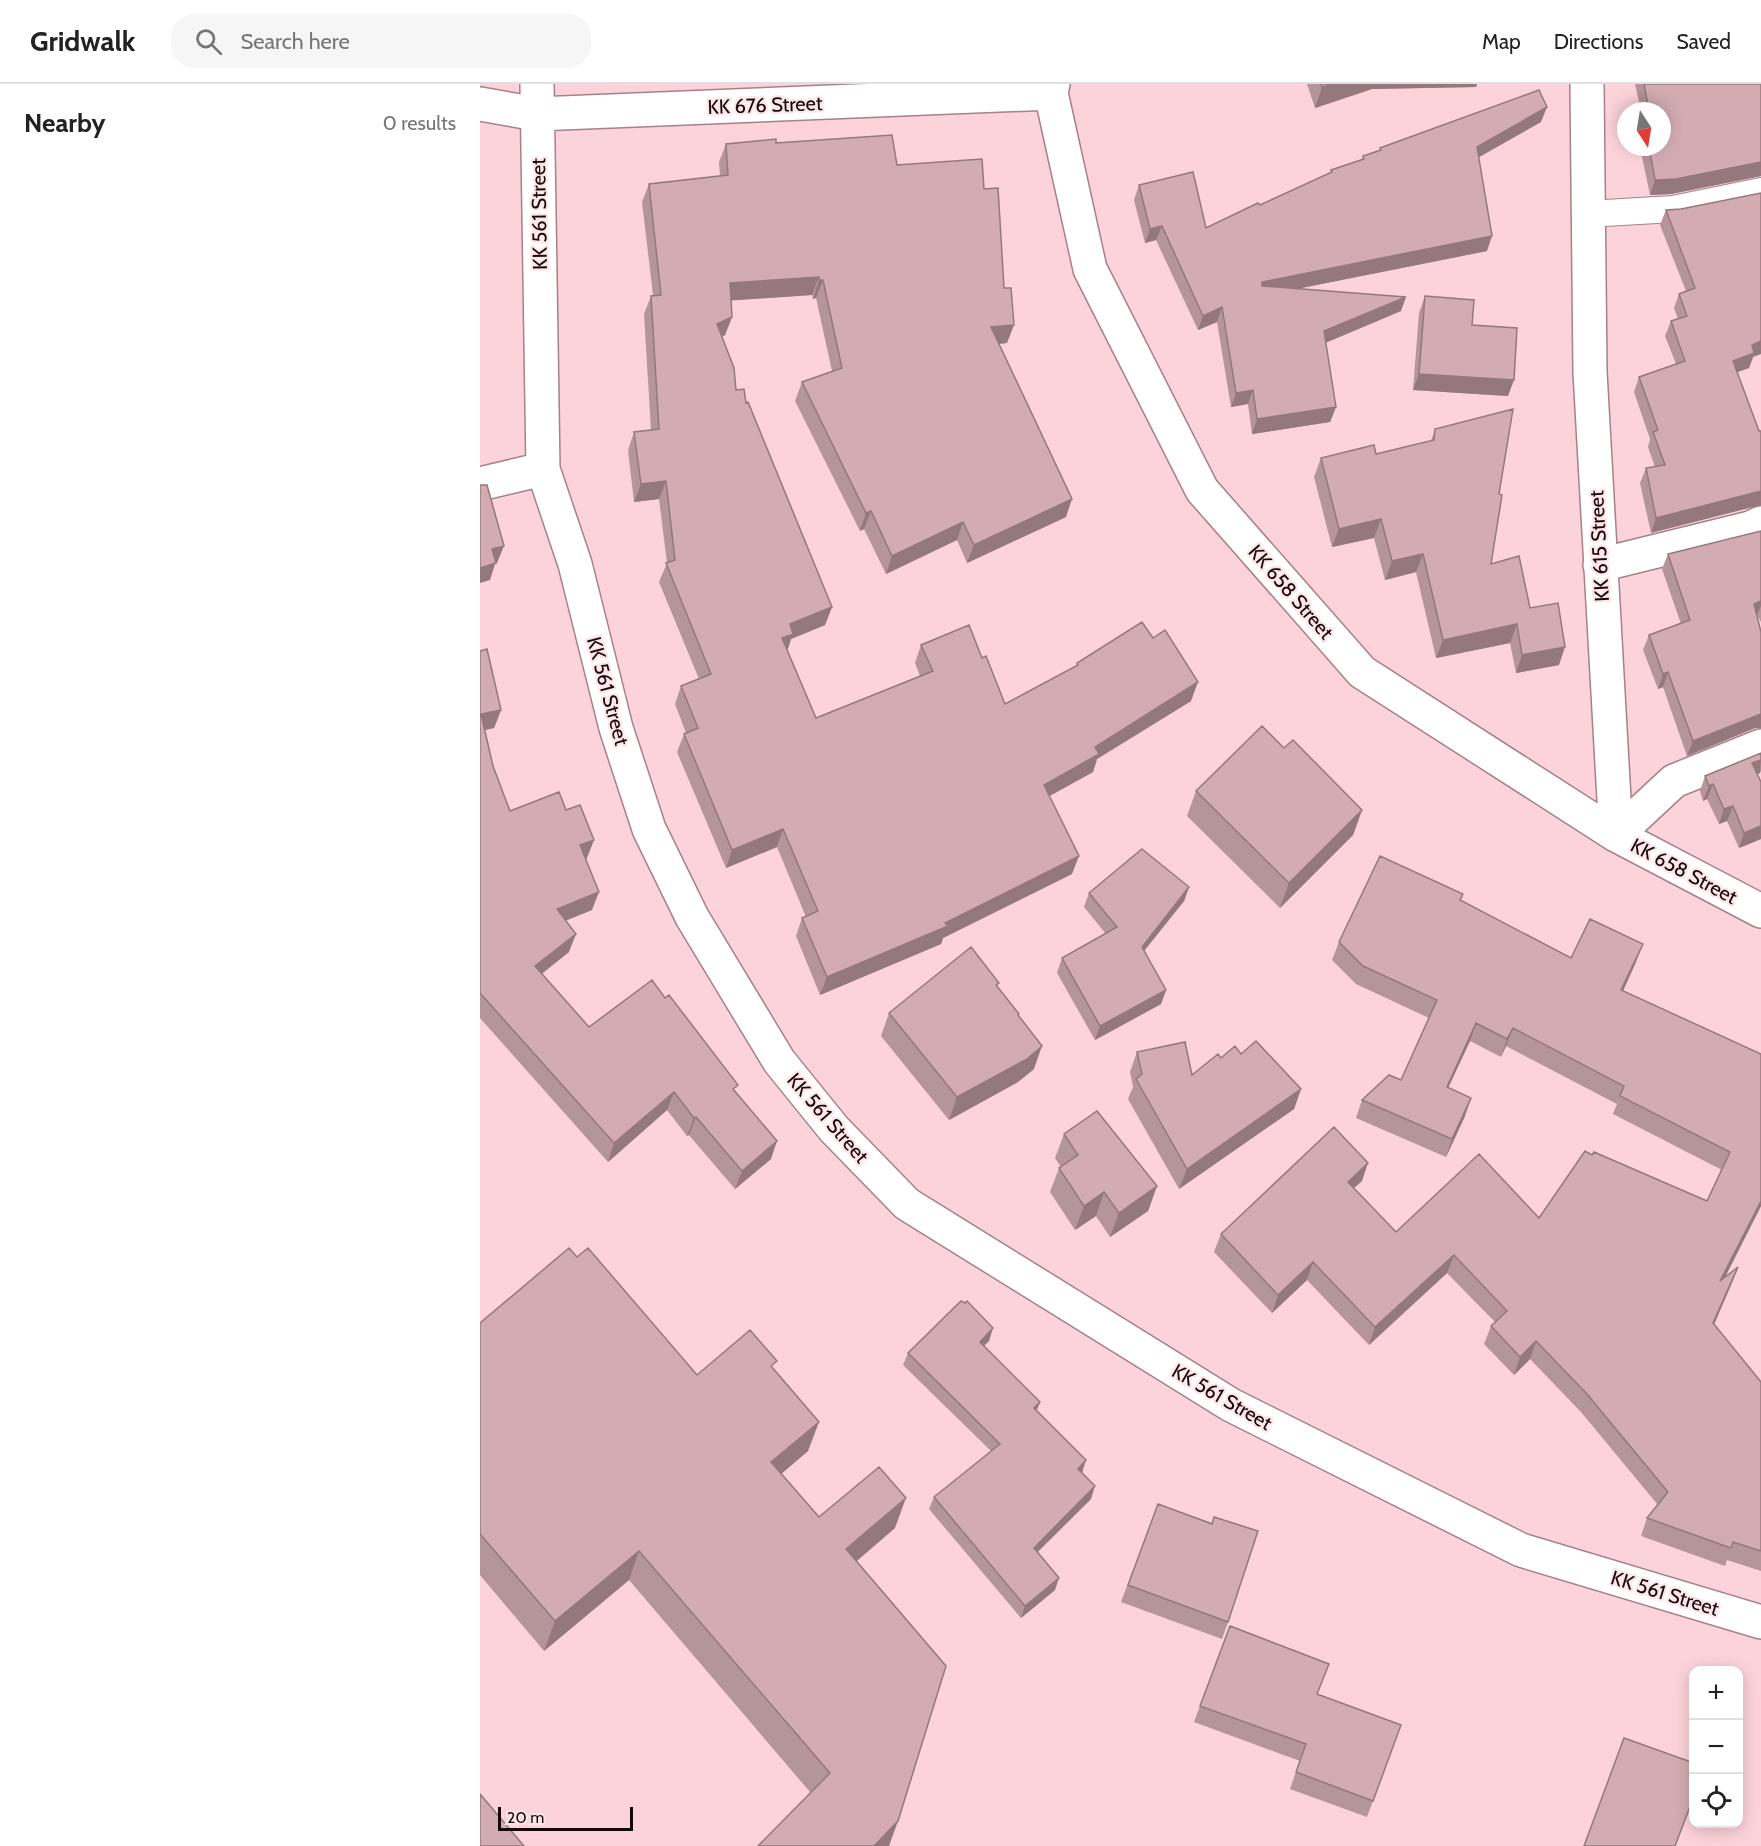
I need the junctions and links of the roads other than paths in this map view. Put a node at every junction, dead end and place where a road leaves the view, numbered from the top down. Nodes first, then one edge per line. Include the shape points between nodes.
1 (1587, 84) edge
2 (1052, 89) edge
3 (537, 99) edge
4 (480, 104) edge
5 (1761, 192) edge
6 (1588, 214) junction
7 (543, 469) junction
8 (480, 484) edge
9 (1761, 523) edge
10 (1600, 565) junction
11 (1761, 746) edge
12 (1616, 835) junction
13 (1761, 911) edge
14 (1761, 1622) edge

1 - 6 street, KK 615 Street
2 - 3 street, KK 676 Street
2 - 12 street, KK 658 Street via 1090,269 1202,490 1362,672
3 - 4 street, KK 676 Street
3 - 7 street, KK 561 Street
5 - 6 lane via 1673,209
6 - 10 street, KK 615 Street via 1590,372
7 - 8 street
7 - 14 street, KK 561 Street via 576,564 616,728 650,829 692,917 779,1061 834,1129 907,1204 1230,1405 1521,1550
9 - 10 street
10 - 12 street, KK 615 Street
11 - 12 street via 1674,781
12 - 13 street, KK 658 Street

